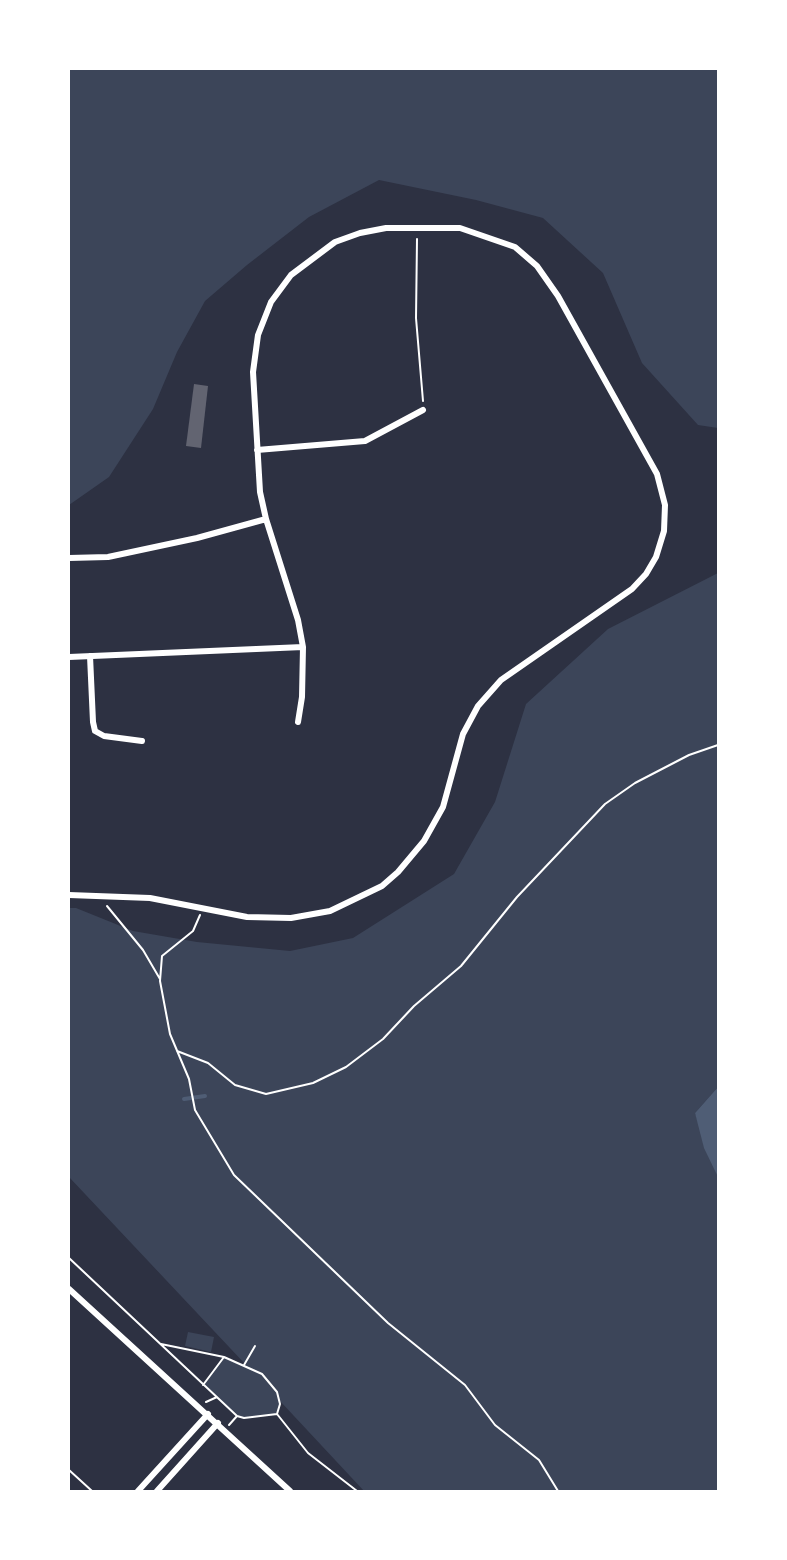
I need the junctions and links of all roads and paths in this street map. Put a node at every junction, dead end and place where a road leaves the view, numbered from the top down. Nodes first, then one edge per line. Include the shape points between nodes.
1 (417, 239) dead end
2 (423, 410) joint
3 (257, 450) junction
4 (266, 519) junction
5 (69, 558) edge
6 (303, 647) junction
7 (90, 656) junction
8 (69, 657) edge
9 (298, 722) dead end
10 (142, 741) dead end
11 (718, 745) edge
12 (69, 895) edge
13 (97, 895) junction
14 (202, 910) junction
15 (160, 981) junction
16 (177, 1051) junction
17 (69, 1258) edge
18 (69, 1288) edge
19 (161, 1344) junction
20 (255, 1346) dead end
21 (224, 1357) junction
22 (244, 1365) junction
23 (202, 1384) junction
24 (208, 1413) junction
25 (277, 1414) junction
26 (237, 1416) junction
27 (218, 1423) junction
28 (224, 1429) junction
29 (69, 1470) edge
30 (92, 1491) edge
31 (138, 1491) edge
32 (157, 1491) edge
33 (290, 1491) edge
34 (357, 1491) edge
35 (558, 1491) edge

1 - 2 path via 416,318
2 - 3 street via 365,441
3 - 4 street
3 - 14 street via 253,372 258,335 271,302 291,275 335,242 360,233 386,228 460,228 514,247 537,266 558,296 657,474 665,505 664,531 656,557 632,589 501,680 478,706 463,734 443,807 424,841 382,886 330,910 291,918
4 - 5 street via 108,557
4 - 6 street
6 - 7 street
6 - 9 street
7 - 8 street
7 - 10 street via 95,731 104,736
11 - 16 path via 635,783 605,804 517,897 460,966 346,1067 313,1083 266,1094 235,1085 208,1063
12 - 13 street
13 - 14 street via 150,898
13 - 15 path via 143,950
14 - 15 path via 193,931 162,956
15 - 16 path
16 - 35 path via 189,1079 195,1110 234,1175 388,1323 465,1385 495,1425 539,1460
17 - 19 path
18 - 24 street
19 - 21 path
19 - 23 path
20 - 22 path
21 - 22 path
21 - 23 path
22 - 25 path via 262,1374 277,1392
23 - 26 path
24 - 27 street
24 - 31 street
25 - 26 path
25 - 34 path via 308,1453
26 - 28 path
27 - 28 street
27 - 32 street
28 - 33 street
29 - 30 path

